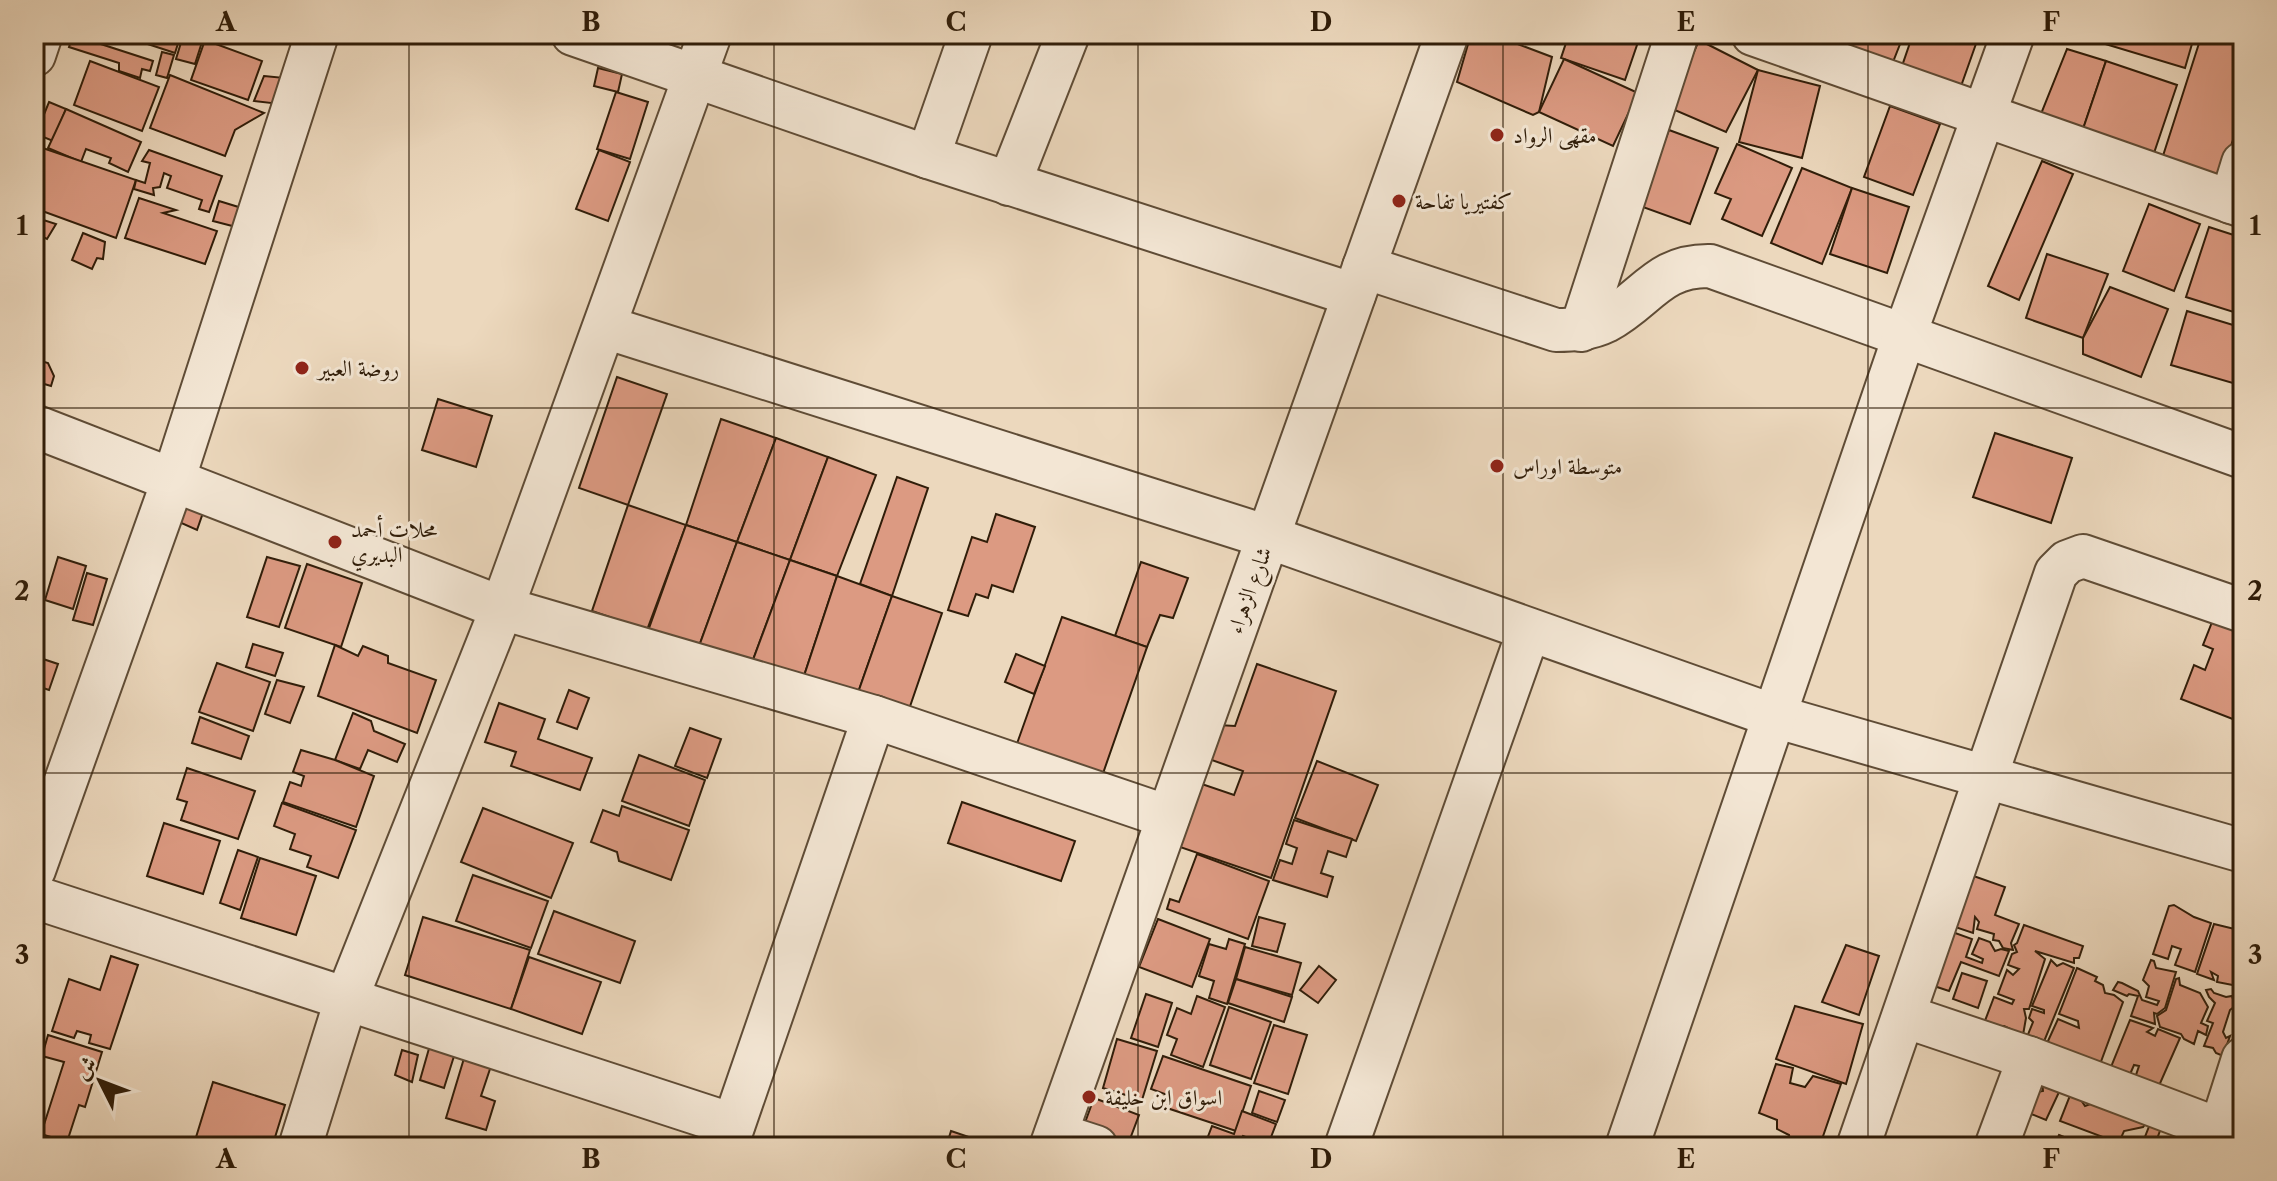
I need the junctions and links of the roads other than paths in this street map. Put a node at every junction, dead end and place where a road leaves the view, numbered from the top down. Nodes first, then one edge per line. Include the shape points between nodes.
1 (41, 34) edge
2 (317, 34) edge
3 (573, 34) edge
4 (710, 34) edge
5 (971, 34) edge
6 (1068, 34) edge
7 (1447, 34) edge
8 (1677, 34) edge
9 (1753, 34) edge
10 (2013, 34) edge
11 (34, 55) edge
12 (695, 74) junction
13 (1985, 114) junction
14 (928, 157) junction
15 (1009, 184) junction
16 (2239, 190) edge
17 (1359, 281) junction
18 (605, 327) junction
19 (1581, 330) junction
20 (1904, 337) junction
21 (34, 426) edge
22 (2243, 457) edge
23 (173, 481) junction
24 (1268, 537) junction
25 (502, 608) junction
26 (2243, 611) edge
27 (1529, 630) junction
28 (1774, 716) junction
29 (874, 717) junction
30 (1986, 777) junction
31 (1168, 817) junction
32 (2243, 851) edge
33 (34, 870) edge
34 (34, 897) edge
35 (346, 1000) junction
36 (1904, 1016) junction
37 (2029, 1058) junction
38 (2243, 1059) edge
39 (729, 1136) edge
40 (2217, 1138) edge
41 (1053, 1140) edge
42 (300, 1147) edge
43 (1096, 1147) edge
44 (1346, 1147) edge
45 (1627, 1147) edge
46 (1858, 1147) edge
47 (1996, 1147) edge

1 - 11 street
2 - 23 street
3 - 12 street
4 - 12 street
5 - 14 street
6 - 15 street
7 - 17 street, شارع الزهراء
8 - 19 street
9 - 13 street
10 - 13 street
12 - 14 street
12 - 18 street
13 - 16 street
13 - 20 street
14 - 15 street
15 - 17 street
17 - 19 street via 1556,330
17 - 24 street, شارع الزهراء
18 - 24 street
18 - 25 street
19 - 20 street via 1604,322 1673,271 1710,266
20 - 22 street
20 - 28 street
21 - 23 street
23 - 25 street
23 - 33 street
24 - 27 street
24 - 31 street, شارع الزهراء
25 - 29 street
25 - 35 street
26 - 30 street via 2083,556 2067,562 2056,573
27 - 28 street
27 - 44 street
28 - 30 street
28 - 45 street
29 - 31 street
29 - 39 street
30 - 32 street
30 - 36 street
31 - 41 street, شارع الزهراء
34 - 35 street
35 - 39 street
35 - 42 street
36 - 37 street
36 - 46 street
37 - 40 street
37 - 47 street
38 - 40 street
41 - 43 street

